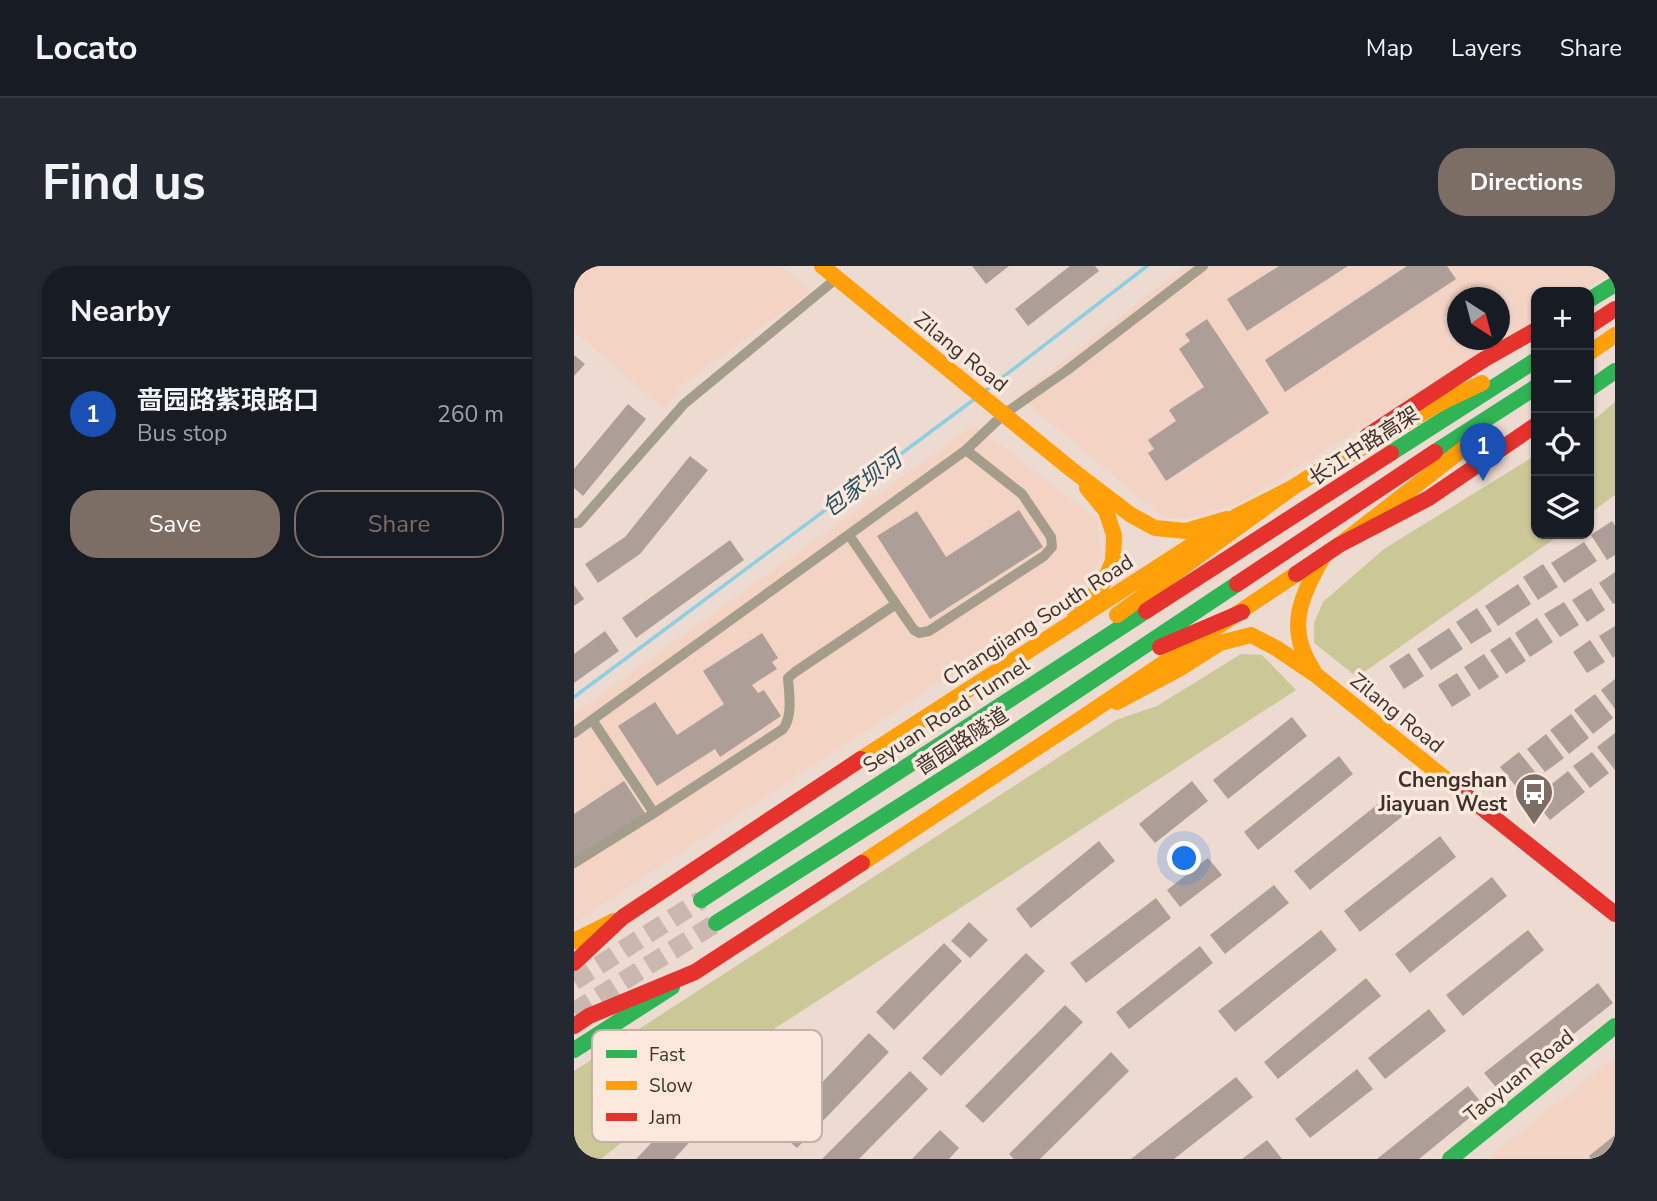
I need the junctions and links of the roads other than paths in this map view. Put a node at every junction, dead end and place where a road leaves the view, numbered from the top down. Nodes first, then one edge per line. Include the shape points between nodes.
1 (822, 266) edge
2 (1203, 266) edge
3 (837, 278) junction
4 (1615, 284) edge
5 (1594, 297) edge
6 (1615, 309) edge
7 (1594, 323) edge
8 (1531, 333) edge
9 (1615, 335) edge
10 (1593, 350) edge
11 (1531, 361) edge
12 (1531, 362) edge
13 (1615, 371) edge
14 (1594, 386) edge
15 (1531, 390) edge
16 (1531, 396) edge
17 (1004, 414) junction
18 (1531, 428) edge
19 (967, 450) junction
20 (1073, 470) junction
21 (1317, 473) junction
22 (1292, 488) junction
23 (1237, 516) junction
24 (574, 523) edge
25 (849, 535) junction
26 (1339, 545) junction
27 (1323, 557) junction
28 (1214, 567) joint
29 (1228, 591) joint
30 (896, 604) junction
31 (1241, 612) junction
32 (1067, 627) junction
33 (1316, 675) junction
34 (1082, 718) junction
35 (593, 721) junction
36 (574, 733) edge
37 (985, 752) junction
38 (654, 813) junction
39 (811, 828) junction
40 (574, 863) edge
41 (701, 900) tunnel mouth
42 (1615, 914) edge
43 (622, 917) junction
44 (716, 923) tunnel mouth
45 (574, 941) edge
46 (574, 963) edge
47 (695, 972) junction
48 (574, 1026) edge
49 (1615, 1026) edge
50 (605, 1030) edge
51 (592, 1038) edge
52 (574, 1050) edge
53 (1451, 1159) edge

1 - 3 main road, Zilang Road
2 - 17 street
3 - 17 main road, Zilang Road
3 - 24 street via 684,404 579,523
4 - 5 main road
6 - 7 main road
8 - 21 main road, Changjiang South Road via 1380,426
9 - 10 main road
11 - 21 main road via 1442,402
12 - 28 main road, 长江中路高架
13 - 14 main road
15 - 29 main road, 长江中路高架
16 - 26 main road
17 - 19 street
17 - 20 main road, Zilang Road
18 - 26 main road via 1429,498
19 - 25 street
19 - 30 street via 1021,494 1051,537 1052,547 929,631 919,634 914,630
20 - 23 main road via 1155,528 1186,531
20 - 32 main road via 1106,511 1114,535 1113,561 1104,582
21 - 22 main road, Changjiang South Road
22 - 23 main road, Changjiang South Road
22 - 39 main road via 1102,627 902,757
23 - 32 main road, Changjiang South Road
25 - 30 street
25 - 35 street
26 - 27 main road
27 - 31 main road
27 - 33 main road via 1301,604 1297,628 1301,650
28 - 39 main road, Seyuan Road Tunnel
29 - 37 main road, 啬园路隧道
30 - 38 street via 788,678 783,729
31 - 34 main road
31 - 37 main road via 1158,647
32 - 43 main road, Changjiang South Road
33 - 34 main road, Zilang Road via 1251,635 1220,643
33 - 42 main road, Zilang Road
34 - 47 main road
35 - 36 street
35 - 38 street
37 - 44 main road, 啬园路隧道
38 - 40 street
39 - 41 main road, Seyuan Road Tunnel
43 - 45 main road
43 - 46 main road, Changjiang South Road
47 - 48 main road
47 - 50 main road
49 - 53 main road, Taoyuan Road
51 - 52 main road

